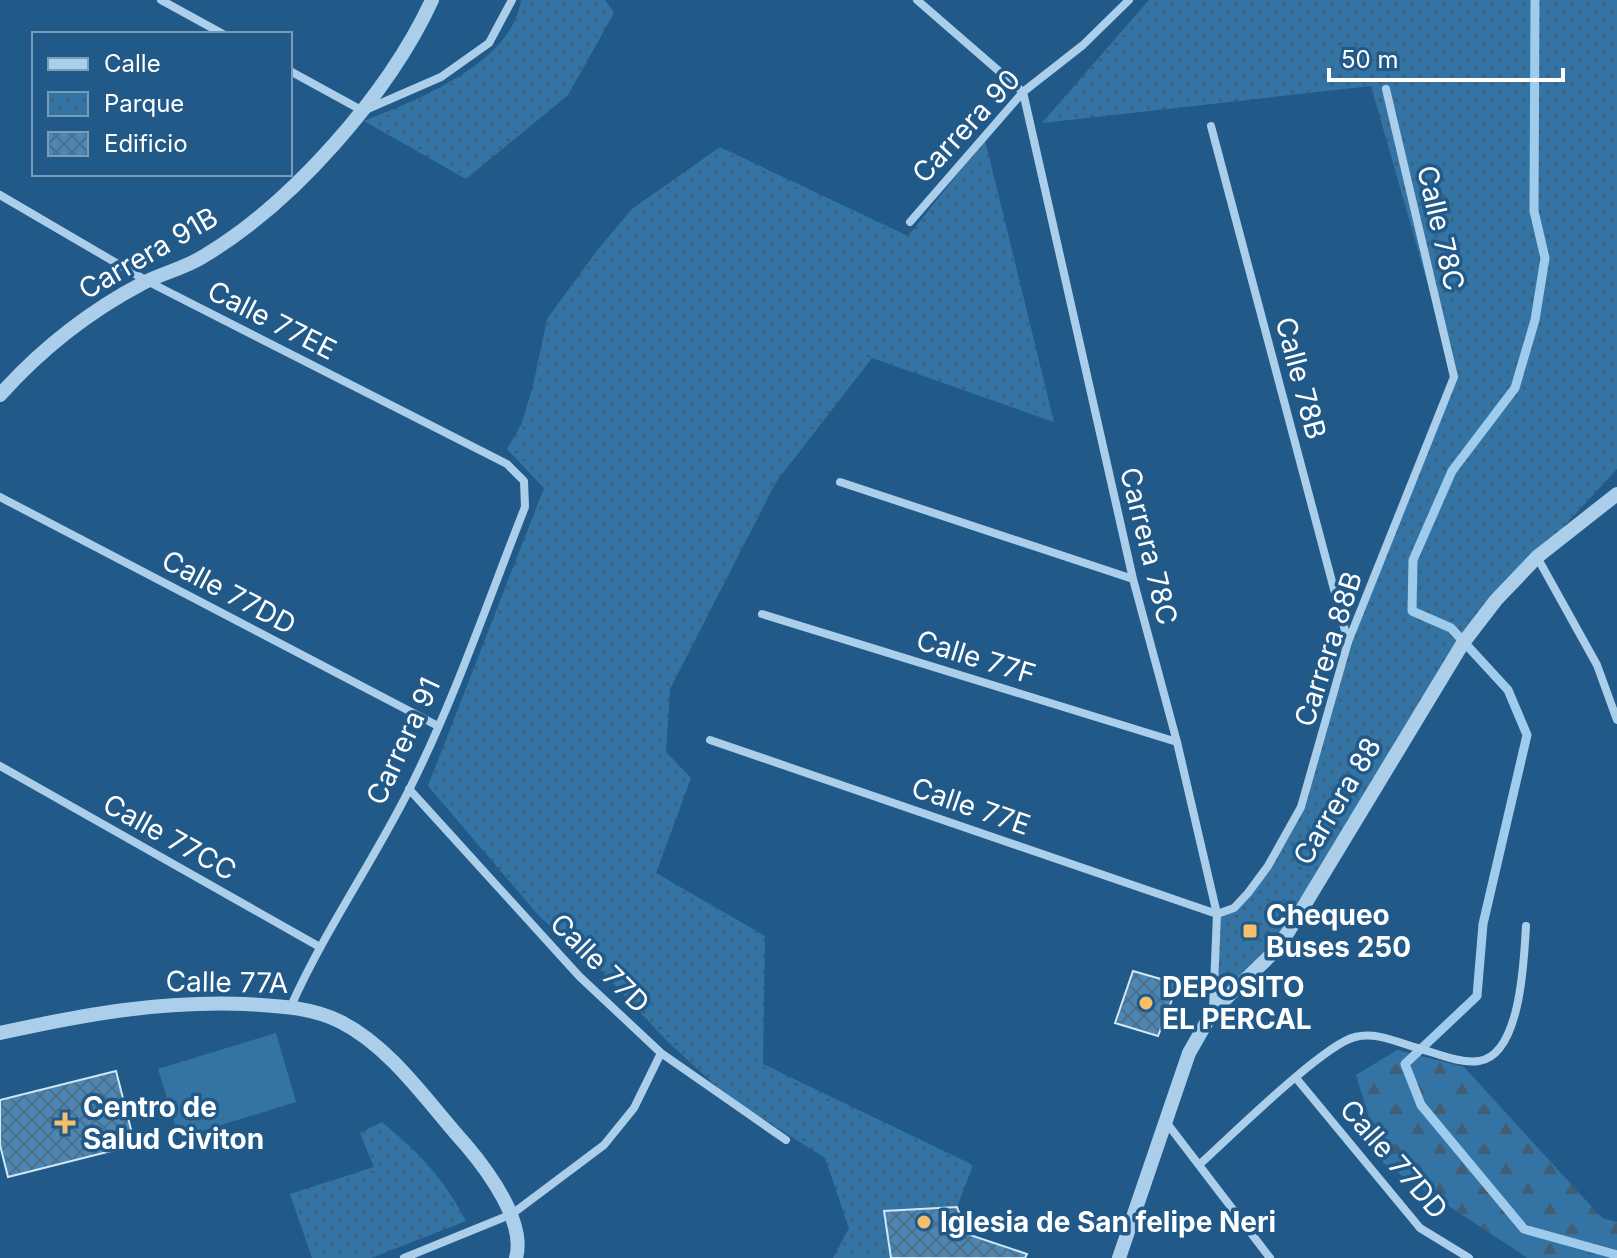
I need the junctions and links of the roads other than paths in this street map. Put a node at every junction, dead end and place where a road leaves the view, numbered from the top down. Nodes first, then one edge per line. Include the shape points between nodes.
1 (161, 0) edge
2 (432, 0) edge
3 (512, 0) edge
4 (1129, 0) edge
5 (920, 1) edge
6 (219, 32) edge
7 (292, 72) edge
8 (1386, 89) dead end
9 (1023, 92) junction
10 (363, 111) junction
11 (1211, 126) dead end
12 (0, 195) edge
13 (910, 222) dead end
14 (147, 281) junction
15 (1454, 377) joint
16 (0, 395) edge
17 (524, 481) joint
18 (840, 482) dead end
19 (1617, 494) edge
20 (0, 497) edge
21 (1537, 557) junction
22 (1133, 579) junction
23 (762, 614) dead end
24 (1348, 642) junction
25 (1617, 720) edge
26 (438, 726) junction
27 (710, 740) dead end
28 (1177, 742) junction
29 (0, 766) edge
30 (409, 789) junction
31 (1217, 914) junction
32 (1526, 926) dead end
33 (318, 946) junction
34 (291, 1006) junction
35 (1213, 1011) junction
36 (0, 1033) edge
37 (661, 1053) junction
38 (1296, 1078) junction
39 (1166, 1121) junction
40 (786, 1140) dead end
41 (1200, 1164) junction
42 (512, 1214) junction
43 (404, 1258) edge
44 (516, 1258) edge
45 (1119, 1258) edge
46 (1270, 1258) edge
47 (1469, 1258) edge

1 - 6 street
2 - 10 street, Carrera 91B via 414,39
3 - 10 street via 489,43 441,77
4 - 9 street, Carrera 90
5 - 9 street
7 - 10 street
8 - 15 street, Calle 78C
9 - 13 street, Carrera 90
9 - 22 street, Carrera 78C
10 - 14 street, Carrera 91B via 268,209 203,257
11 - 24 street, Calle 78B
12 - 14 street, Calle 77EE
14 - 16 street, Carrera 91B via 98,308 45,349
14 - 17 street, Calle 77EE via 507,464
15 - 24 street, Carrera 88B
17 - 26 street, Carrera 91 via 525,507
18 - 22 street
19 - 21 street, Carrera 88
20 - 26 street, Calle 77DD
21 - 25 street via 1597,665
21 - 35 street, Carrera 88 via 1463,643 1275,951
22 - 28 street, Carrera 78C
23 - 28 street, Calle 77F
24 - 31 street, Carrera 88B via 1301,807 1248,893 1234,908
26 - 30 street, Carrera 91
27 - 31 street, Calle 77E
28 - 31 street, Carrera 78C
29 - 33 street, Calle 77CC
30 - 33 street, Carrera 91
30 - 37 street, Calle 77D via 579,976
31 - 35 street, Carrera 78C
32 - 38 street via 1523,976 1506,1042 1494,1056 1478,1061 1454,1058 1372,1035 1351,1037
33 - 34 street, Carrera 91
34 - 36 street, Calle 77A via 199,1002 105,1010
34 - 42 street, Calle 77A via 340,1021 379,1048 486,1168
35 - 39 street, Carrera 88 via 1189,1053
37 - 40 street, Calle 77D
37 - 42 street via 634,1108 604,1145
38 - 41 street
38 - 47 street, Calle 77DD via 1420,1228
39 - 41 street
39 - 45 street, Carrera 88
41 - 46 street
42 - 43 street
42 - 44 street, Calle 77A

